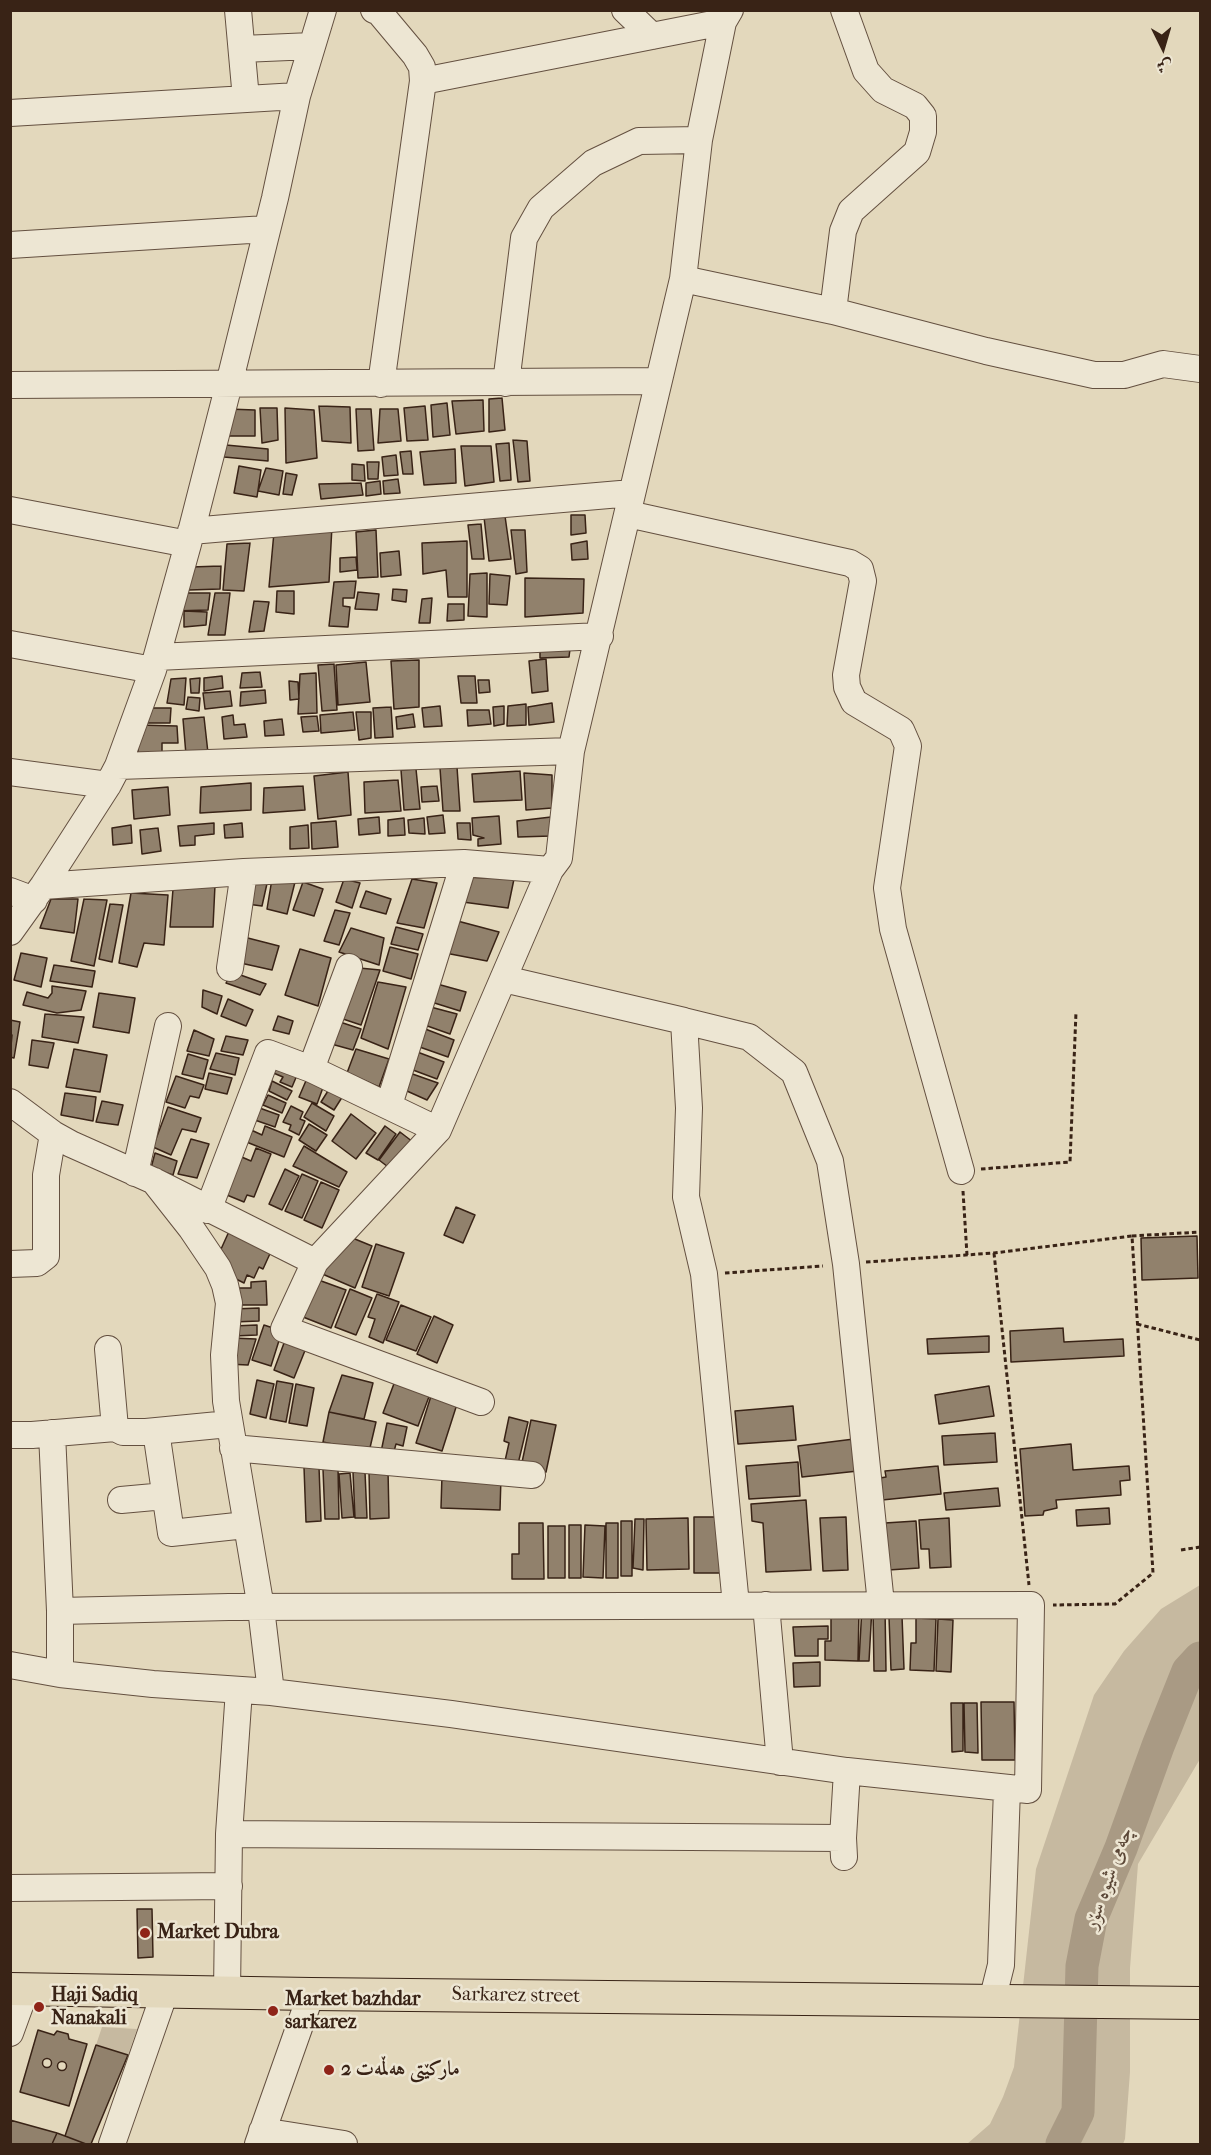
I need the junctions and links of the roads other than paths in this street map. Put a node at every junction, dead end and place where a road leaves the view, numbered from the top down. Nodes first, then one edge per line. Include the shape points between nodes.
1 (238, 10) edge
2 (323, 10) edge
3 (625, 10) edge
4 (844, 10) edge
5 (378, 11) edge
6 (727, 16) edge
7 (652, 36) junction
8 (312, 46) junction
9 (242, 49) junction
10 (423, 81) junction
11 (297, 96) junction
12 (246, 99) junction
13 (10, 113) edge
14 (699, 140) junction
15 (266, 229) junction
16 (10, 245) edge
17 (683, 279) junction
18 (833, 311) junction
19 (1200, 369) edge
20 (658, 381) junction
21 (506, 383) junction
22 (229, 384) junction
23 (381, 384) junction
24 (10, 385) edge
25 (630, 504) junction
26 (10, 510) edge
27 (190, 538) junction
28 (600, 636) junction
29 (10, 644) edge
30 (155, 663) junction
31 (571, 751) junction
32 (10, 772) edge
33 (113, 776) junction
34 (464, 863) junction
35 (550, 870) junction
36 (244, 872) junction
37 (29, 892) edge
38 (10, 932) edge
39 (349, 967) dead end
40 (230, 968) dead end
41 (504, 979) junction
42 (684, 1021) junction
43 (168, 1026) dead end
44 (311, 1069) junction
45 (10, 1102) edge
46 (389, 1105) junction
47 (438, 1130) junction
48 (53, 1134) junction
49 (961, 1171) road end
50 (145, 1177) junction
51 (208, 1210) junction
52 (315, 1262) junction
53 (10, 1264) edge
54 (108, 1349) dead end
55 (481, 1402) dead end
56 (115, 1428) junction
57 (156, 1431) junction
58 (52, 1433) junction
59 (10, 1435) edge
60 (231, 1436) junction
61 (532, 1475) dead end
62 (165, 1496) junction
63 (121, 1500) dead end
64 (246, 1525) junction
65 (881, 1604) junction
66 (736, 1605) junction
67 (766, 1605) junction
68 (261, 1608) junction
69 (60, 1611) junction
70 (10, 1665) edge
71 (60, 1674) junction
72 (239, 1690) junction
73 (271, 1692) junction
74 (780, 1762) junction
75 (847, 1771) junction
76 (1007, 1788) junction
77 (229, 1834) junction
78 (229, 1886) junction
79 (10, 1888) edge
80 (18, 1989) edge
81 (165, 1992) junction
82 (227, 1993) junction
83 (311, 1994) junction
84 (1007, 2002) junction
85 (1200, 2003) edge
86 (10, 2032) edge
87 (260, 2138) edge
88 (112, 2145) edge
89 (344, 2145) edge

1 - 9 street
2 - 8 street
3 - 7 street
4 - 18 street via 866,71 883,90 915,106 923,116 923,132 917,152 851,211 843,231
5 - 10 street via 415,55 422,67
6 - 7 street
6 - 14 street
7 - 10 street
8 - 9 street
8 - 11 street
9 - 12 street
10 - 23 street
11 - 12 street
11 - 15 street
12 - 13 street
14 - 17 street
14 - 21 street via 639,141 593,163 541,208 524,238
15 - 16 street
15 - 22 street
17 - 18 street
17 - 20 street
18 - 19 street via 1094,375 1124,375 1163,364
20 - 21 street
20 - 25 street
21 - 23 street
22 - 23 street
22 - 24 street
22 - 27 street
25 - 27 street
25 - 28 street
25 - 49 street via 850,563 860,569 863,580 847,687 854,702 901,730 908,746 887,888 892,930
26 - 27 street
27 - 30 street
28 - 30 street
28 - 31 street
29 - 30 street
30 - 33 street
31 - 33 street
31 - 35 street via 559,858
32 - 33 street
33 - 37 street
34 - 35 street
34 - 36 street
34 - 46 street
35 - 41 street
36 - 37 street
36 - 40 street
37 - 38 street
39 - 44 street
41 - 42 street
41 - 47 street
42 - 65 street via 749,1037 794,1072 830,1161 846,1264
42 - 66 street via 689,1108 686,1197 704,1275
43 - 50 street
44 - 46 street
44 - 51 street via 268,1053
45 - 48 street
46 - 47 street
47 - 52 street
48 - 50 street
48 - 53 street via 46,1175 46,1256 37,1263
50 - 51 street
50 - 60 street via 191,1228 225,1285 229,1303 224,1354
51 - 52 street
52 - 55 street via 284,1329
54 - 56 street
56 - 57 street via 123,1432
56 - 58 street
57 - 60 street
57 - 62 street
58 - 59 street
58 - 69 street
60 - 61 street
60 - 64 street
62 - 63 street
62 - 64 street via 171,1533
64 - 68 street
65 - 67 street
65 - 76 street via 1031,1605 1028,1790
66 - 67 street
66 - 68 street
67 - 74 street
68 - 69 street
68 - 73 street
69 - 71 street
70 - 71 street
71 - 72 street
72 - 73 street
72 - 77 street
73 - 74 street
74 - 75 street
75 - 76 street
75 - 77 street via 844,1847
76 - 84 street via 1001,1965
77 - 78 street
78 - 79 street
78 - 82 street
80 - 81 main road, Sarkarez street
80 - 86 street
81 - 82 main road, Sarkarez street
81 - 88 street
82 - 83 main road, Sarkarez street
83 - 84 main road, Sarkarez street
83 - 87 street
84 - 85 main road, Sarkarez street
87 - 89 street

